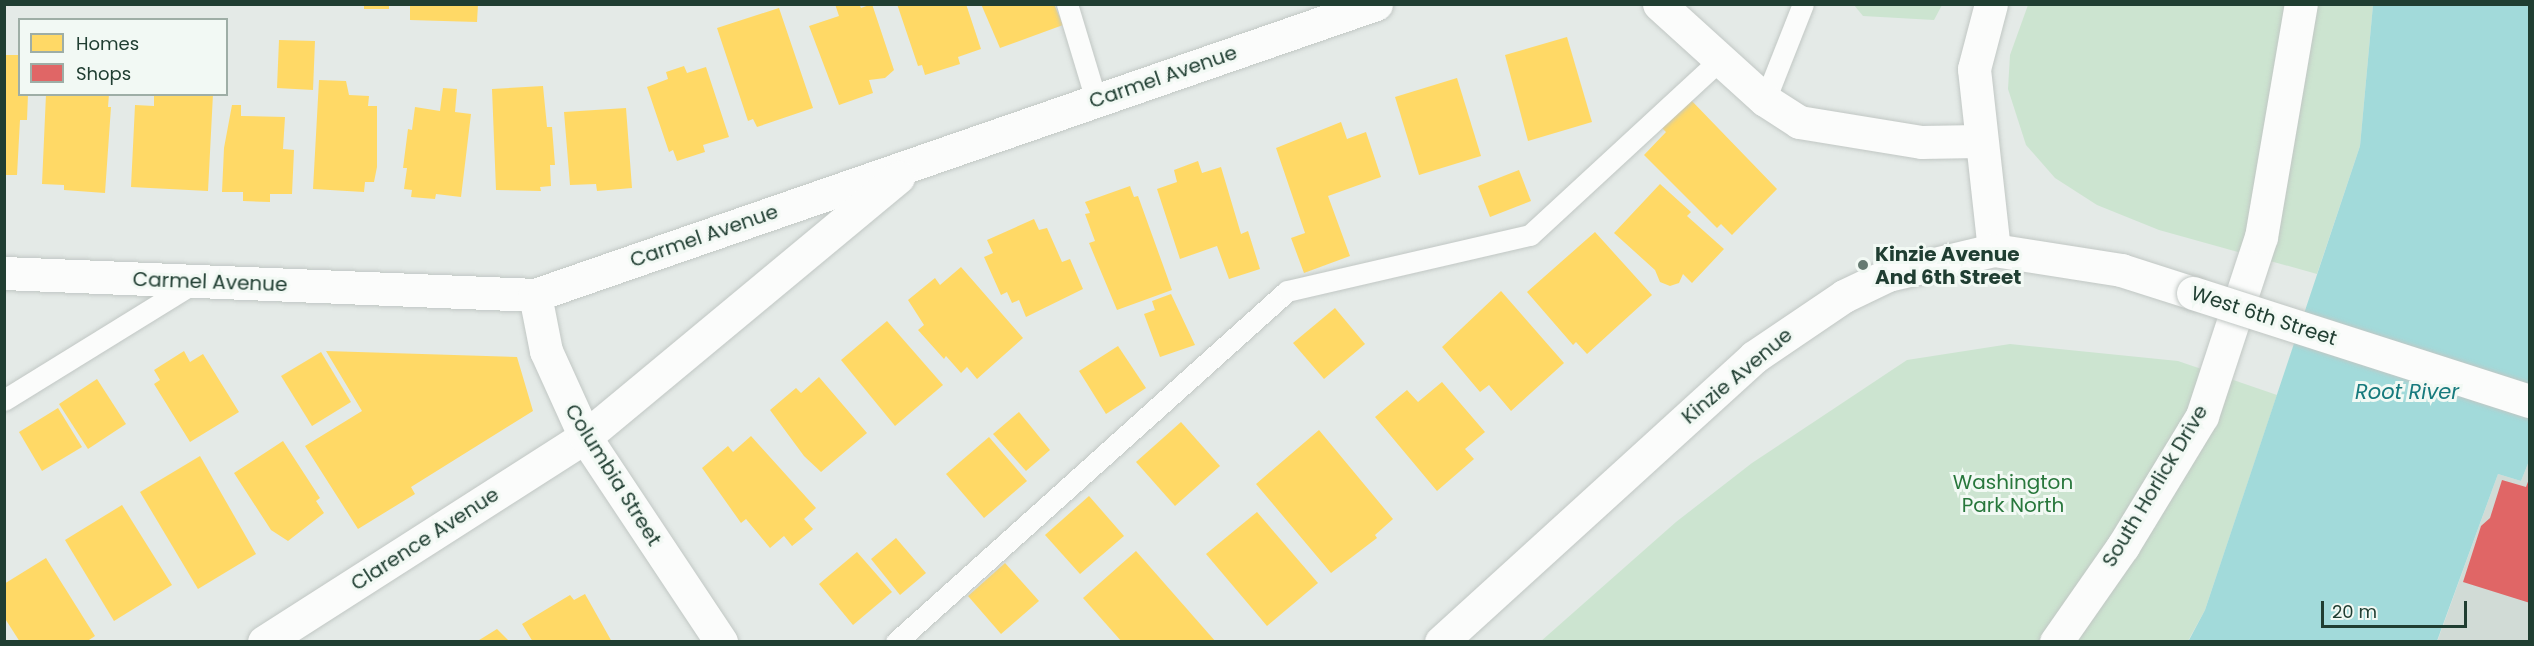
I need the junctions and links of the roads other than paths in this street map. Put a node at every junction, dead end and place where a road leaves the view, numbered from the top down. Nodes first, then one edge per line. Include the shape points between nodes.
1 (1067, 4) edge
2 (1376, 4) edge
3 (1659, 4) edge
4 (1803, 4) edge
5 (1991, 4) edge
6 (2301, 4) edge
7 (1722, 58) junction
8 (1096, 100) junction
9 (1765, 100) junction
10 (1979, 141) junction
11 (916, 163) junction
12 (1994, 250) junction
13 (4, 273) edge
14 (198, 281) junction
15 (535, 295) junction
16 (4, 400) edge
17 (2529, 401) edge
18 (585, 437) junction
19 (264, 642) edge
20 (721, 642) edge
21 (896, 642) edge
22 (1441, 642) edge
23 (2056, 642) edge

1 - 8 lane
2 - 8 street, Carmel Avenue
3 - 7 street
4 - 9 lane
5 - 10 street via 1974,69
6 - 23 street, South Horlick Drive via 2261,237 2202,416 2122,546
7 - 9 street
7 - 21 lane via 1530,235 1287,291
8 - 11 street, Carmel Avenue
9 - 10 street via 1799,122 1921,142
10 - 12 street
11 - 15 street, Carmel Avenue
11 - 18 street, Clarence Avenue
12 - 17 street, West 6th Street, bridge via 2110,268
12 - 22 street, Kinzie Avenue via 1888,275 1801,323 1754,357
13 - 14 street, Carmel Avenue
14 - 15 street, Carmel Avenue
14 - 16 lane
15 - 18 street, Columbia Street via 546,351
18 - 19 street, Clarence Avenue
18 - 20 street, Columbia Street

